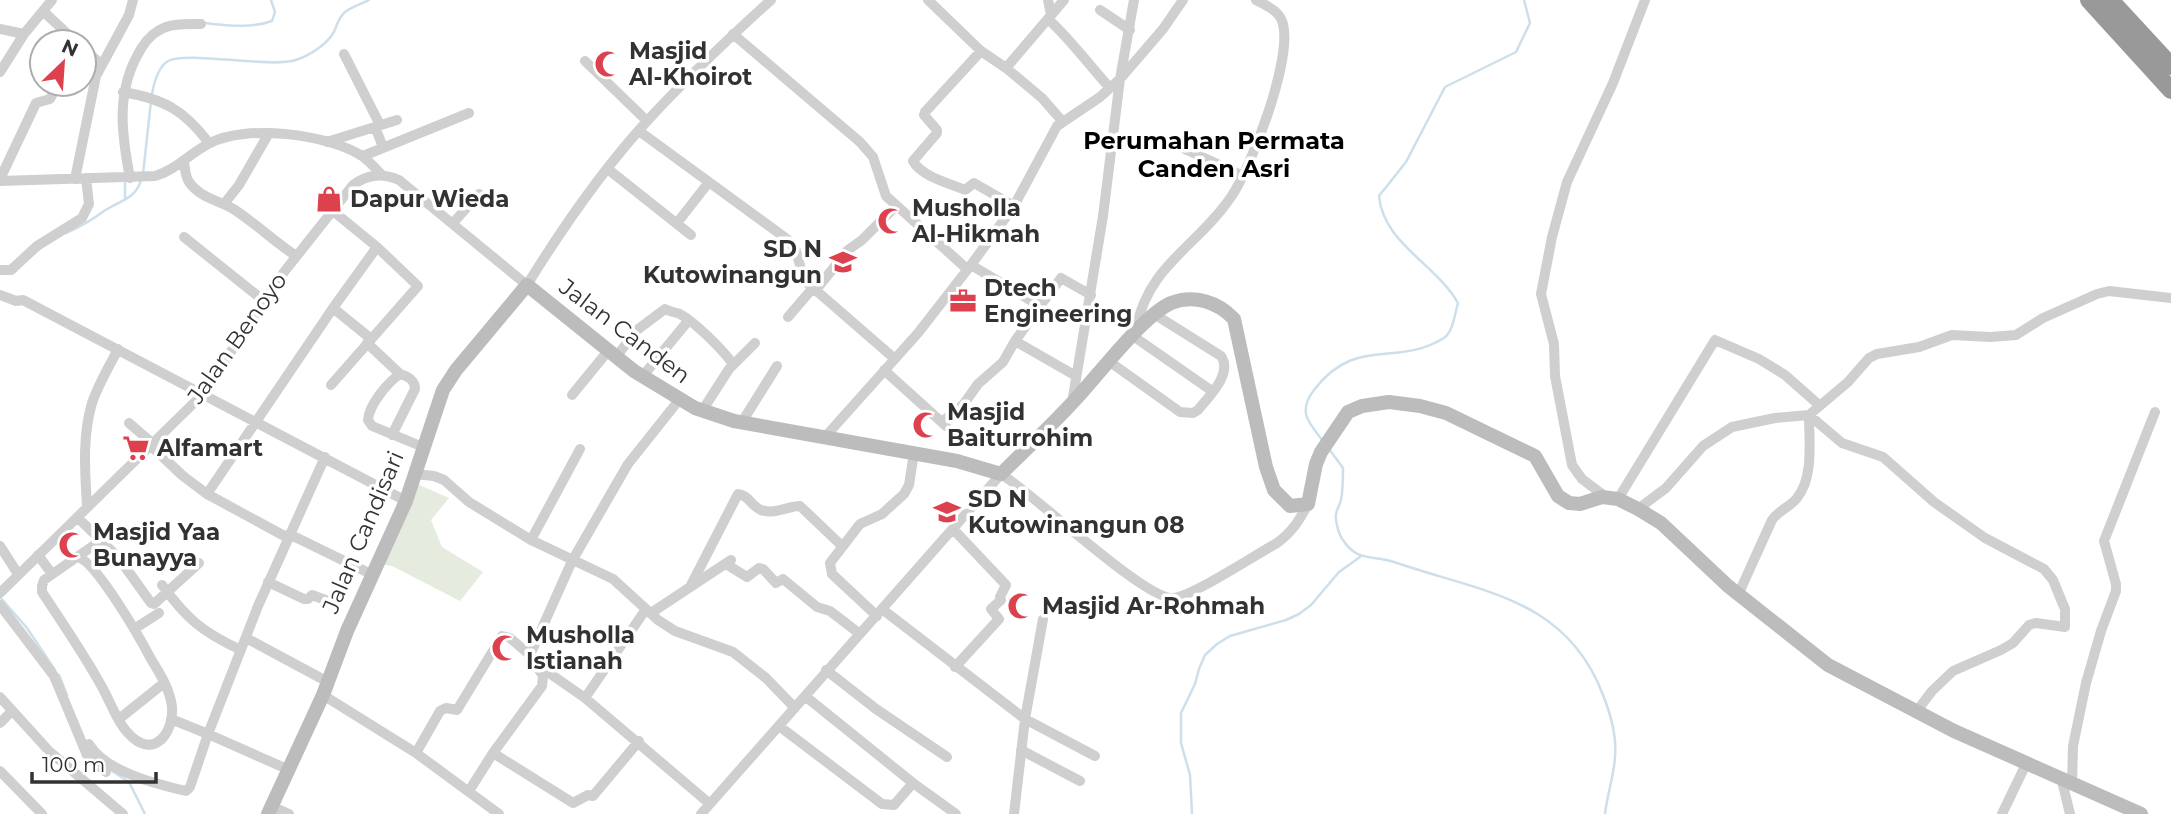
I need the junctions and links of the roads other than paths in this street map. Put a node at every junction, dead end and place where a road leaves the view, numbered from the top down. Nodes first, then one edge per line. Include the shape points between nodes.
1 (51, 0) edge
2 (133, 0) edge
3 (771, 0) edge
4 (928, 0) edge
5 (1048, 0) edge
6 (1064, 0) edge
7 (1134, 0) edge
8 (1183, 0) edge
9 (1256, 0) edge
10 (1645, 0) edge
11 (2089, 0) edge
12 (2110, 0) edge
13 (1100, 10) dead end
14 (43, 11) junction
15 (1049, 17) junction
16 (201, 24) dead end
17 (61, 28) edge
18 (0, 29) edge
19 (1130, 30) junction
20 (24, 34) junction
21 (733, 34) junction
22 (981, 51) junction
23 (344, 54) dead end
24 (98, 61) edge
25 (584, 61) dead end
26 (101, 64) junction
27 (2171, 66) edge
28 (1006, 68) junction
29 (0, 72) edge
30 (1120, 79) junction
31 (1110, 88) junction
32 (2171, 90) edge
33 (123, 92) junction
34 (51, 98) edge
35 (468, 113) dead end
36 (397, 120) dead end
37 (647, 121) junction
38 (1063, 122) junction
39 (377, 126) junction
40 (639, 131) junction
41 (269, 133) junction
42 (326, 142) junction
43 (209, 143) junction
44 (383, 147) junction
45 (1185, 149) dead end
46 (362, 156) junction
47 (184, 161) junction
48 (608, 170) junction
49 (382, 175) junction
50 (1243, 176) junction
51 (86, 178) junction
52 (127, 178) junction
53 (75, 179) junction
54 (0, 180) edge
55 (709, 182) junction
56 (480, 194) dead end
57 (224, 204) junction
58 (895, 206) junction
59 (1014, 206) junction
60 (333, 211) junction
61 (453, 223) junction
62 (677, 223) junction
63 (691, 235) dead end
64 (184, 237) dead end
65 (377, 247) junction
66 (296, 256) junction
67 (969, 267) junction
68 (0, 270) edge
69 (527, 285) junction
70 (813, 290) junction
71 (0, 295) edge
72 (1091, 295) junction
73 (2171, 298) edge
74 (264, 301) junction
75 (1040, 306) junction
76 (333, 308) junction
77 (1154, 314) junction
78 (788, 317) dead end
79 (688, 321) junction
80 (1134, 335) junction
81 (368, 340) junction
82 (1015, 341) junction
83 (755, 344) dead end
84 (118, 349) junction
85 (612, 354) junction
86 (895, 359) junction
87 (1110, 362) junction
88 (733, 364) junction
89 (777, 366) dead end
90 (884, 370) junction
91 (400, 374) junction
92 (1076, 376) junction
93 (642, 377) junction
94 (331, 385) dead end
95 (1212, 391) junction
96 (202, 395) junction
97 (572, 395) dead end
98 (679, 400) junction
99 (1072, 404) junction
100 (1819, 405) junction
101 (702, 411) junction
102 (2155, 412) dead end
103 (1809, 415) junction
104 (255, 421) junction
105 (129, 422) dead end
106 (742, 422) junction
107 (392, 435) junction
108 (825, 437) junction
109 (151, 444) junction
110 (423, 447) junction
111 (580, 449) dead end
112 (914, 453) junction
113 (325, 457) junction
114 (414, 474) junction
115 (1001, 474) junction
116 (207, 494) junction
117 (1612, 498) junction
118 (405, 501) junction
119 (1307, 504) junction
120 (87, 506) junction
121 (1638, 509) junction
122 (77, 517) junction
123 (954, 530) junction
124 (288, 536) junction
125 (531, 540) junction
126 (100, 541) junction
127 (0, 546) edge
128 (842, 546) junction
129 (38, 555) junction
130 (77, 557) junction
131 (572, 561) junction
132 (198, 563) dead end
133 (52, 574) junction
134 (18, 575) junction
135 (373, 575) junction
136 (268, 582) junction
137 (691, 585) junction
138 (165, 589) junction
139 (0, 593) edge
140 (1738, 595) junction
141 (328, 601) dead end
142 (0, 605) edge
143 (649, 611) junction
144 (159, 613) dead end
145 (879, 613) junction
146 (1043, 619) dead end
147 (134, 629) junction
148 (860, 634) junction
149 (246, 638) junction
150 (241, 650) junction
151 (530, 655) junction
152 (538, 665) junction
153 (955, 667) junction
154 (826, 670) junction
155 (164, 682) junction
156 (325, 688) junction
157 (0, 696) edge
158 (805, 696) junction
159 (585, 698) junction
160 (795, 708) junction
161 (12, 711) junction
162 (1916, 712) junction
163 (119, 719) junction
164 (171, 719) junction
165 (1025, 719) junction
166 (0, 723) edge
167 (779, 726) junction
168 (208, 734) junction
169 (639, 741) junction
170 (89, 744) dead end
171 (1021, 750) junction
172 (493, 753) junction
173 (416, 754) junction
174 (1095, 756) dead end
175 (947, 757) dead end
176 (96, 759) junction
177 (2026, 764) junction
178 (287, 769) junction
179 (0, 771) edge
180 (106, 772) dead end
181 (1080, 781) dead end
182 (913, 783) junction
183 (2067, 783) junction
184 (469, 791) junction
185 (710, 804) junction
186 (270, 810) edge
187 (42, 814) edge
188 (123, 814) edge
189 (289, 814) edge
190 (499, 814) edge
191 (701, 814) edge
192 (956, 814) edge
193 (1014, 814) edge
194 (2002, 814) edge
195 (2070, 814) edge
196 (2141, 814) edge

1 - 14 street
2 - 26 street
3 - 21 street
4 - 22 street
5 - 15 street
6 - 15 street
7 - 19 street
8 - 30 street
9 - 50 street via 1280,17 1284,39 1276,86
10 - 117 street via 1567,182 1541,294 1554,344 1555,376 1572,465 1582,480
11 - 32 highway
12 - 27 highway
13 - 19 street
14 - 17 street
14 - 20 street
15 - 28 street
15 - 31 street
16 - 33 street via 156,32 142,47
18 - 20 street
19 - 30 street
20 - 29 street
21 - 37 street
21 - 58 street via 869,152 883,190
22 - 28 street
22 - 59 street via 925,111 937,133 913,161 942,180 965,190 974,183
23 - 39 street
24 - 26 street
25 - 37 street
26 - 53 street
28 - 38 street
30 - 31 street
30 - 72 street
31 - 38 street
33 - 43 street via 178,110
33 - 52 street
34 - 54 street via 36,103
35 - 44 street
36 - 39 street
37 - 40 street
38 - 59 street
39 - 42 street
39 - 44 street
40 - 48 street
40 - 55 street
41 - 42 street
41 - 43 street via 237,134
41 - 57 street
42 - 46 street
43 - 47 street
44 - 46 street
45 - 50 street
46 - 49 street, Jalan Canden
47 - 52 street via 164,174
47 - 57 street via 194,188
48 - 62 street
48 - 69 street
49 - 60 street, Jalan Benoyo via 353,185
49 - 61 street, Jalan Canden via 399,180
50 - 80 street via 1213,220 1163,269 1144,302
51 - 52 street
51 - 53 street
51 - 68 street via 89,204 82,218 37,246 10,270
53 - 54 street
55 - 62 street
55 - 70 street via 793,244 804,280
56 - 61 street
57 - 66 street
58 - 67 street
58 - 70 street
59 - 67 street
60 - 65 street
60 - 66 street, Jalan Benoyo
61 - 69 street, Jalan Canden
62 - 63 street
64 - 74 street
65 - 76 street
65 - 81 street via 418,286
66 - 74 street, Jalan Benoyo
67 - 75 street
67 - 86 street
69 - 85 street, Jalan Canden
69 - 110 street, Jalan Candisari via 443,390
70 - 78 street
70 - 86 street
71 - 84 street
72 - 75 street via 1061,278
72 - 92 street
73 - 100 street via 2109,291 2016,335 1952,335 1919,347 1877,354
74 - 96 street, Jalan Benoyo
75 - 82 street
76 - 81 street
76 - 104 street
77 - 80 street
77 - 95 street via 1221,356 1226,367
77 - 119 street via 1172,303 1193,299 1224,308 1234,319 1274,490 1290,506
79 - 85 street via 665,309
79 - 88 street
79 - 93 street
80 - 87 street
80 - 95 street
81 - 91 street
81 - 94 street
82 - 90 street via 1003,362 944,424
82 - 92 street
83 - 88 street
84 - 96 street
84 - 120 street via 97,391 87,425
85 - 93 street, Jalan Canden
85 - 97 street
86 - 90 street
87 - 95 street via 1187,414 1198,410
87 - 99 street
88 - 101 street
89 - 106 street
90 - 108 street
91 - 107 street via 411,379 415,389
91 - 107 street via 368,416 372,426
92 - 99 street
93 - 98 street, Jalan Canden
96 - 104 street
96 - 109 street, Jalan Benoyo
98 - 101 street, Jalan Canden
98 - 131 street via 628,464
99 - 115 street
100 - 103 street
100 - 117 street via 1785,375 1715,340
101 - 106 street, Jalan Canden
102 - 183 street via 2104,541 2116,591 2086,683
103 - 121 street via 1732,426 1703,446 1666,488
103 - 140 street via 1808,467 1802,489 1772,520
103 - 162 street via 1842,443 1883,457 1934,502 1985,538 2044,569 2062,602 2065,627 2029,625 2012,643 1945,678
104 - 113 street
104 - 116 street
105 - 109 street
106 - 108 street, Jalan Canden
107 - 110 street
108 - 112 street, Jalan Canden
109 - 116 street
109 - 120 street, Jalan Benoyo
110 - 114 street, Jalan Candisari
111 - 125 street
112 - 115 street, Jalan Canden
112 - 128 street via 904,494 882,514 860,524
113 - 118 street
113 - 124 street
114 - 118 street, Jalan Candisari
114 - 125 street via 444,480 469,502
115 - 119 street via 1115,565 1168,598 1189,592 1277,543 1290,534
115 - 123 street
116 - 124 street
117 - 119 street via 1569,503 1558,496 1535,456 1447,414 1389,402 1348,412 1338,424 1316,464
117 - 121 street
118 - 135 street, Jalan Candisari
120 - 122 street, Jalan Benoyo
121 - 140 street via 1661,523
122 - 126 street
122 - 129 street, Jalan Benoyo
123 - 145 street
123 - 153 street via 1006,584 1001,600 991,609 999,619
124 - 135 street
124 - 136 street
125 - 131 street
126 - 130 street
126 - 138 street via 132,574 151,603
127 - 134 street
128 - 137 street via 800,506 761,510 738,494
128 - 145 street via 831,561 831,572
129 - 133 street
129 - 134 street, Jalan Benoyo
130 - 133 street
130 - 147 street via 87,561
131 - 143 street via 613,579
131 - 151 street
132 - 138 street
133 - 163 street via 42,583 42,593 80,648
134 - 139 street, Jalan Benoyo
135 - 156 street, Jalan Candisari
136 - 141 street via 305,600 313,595
136 - 149 street
137 - 143 street
137 - 148 street via 729,562 747,577 763,569 776,583 783,579
138 - 150 street via 199,628
140 - 162 street via 1828,665
142 - 176 street via 54,676 87,755
143 - 159 street
143 - 160 street via 690,639 733,652
144 - 147 street
145 - 148 street
145 - 153 street
146 - 165 street
147 - 155 street
148 - 154 street
149 - 150 street
149 - 156 street
150 - 168 street
151 - 152 street
151 - 173 street via 502,636 457,709 440,711
152 - 159 street
152 - 172 street via 542,685
153 - 165 street
154 - 158 street
154 - 175 street
155 - 163 street
155 - 164 street
156 - 173 street
156 - 178 street, Jalan Candisari
157 - 161 street
158 - 160 street
158 - 182 street
159 - 169 street
160 - 167 street
161 - 166 street
161 - 188 street via 49,751
162 - 177 street
163 - 164 street via 129,736 155,745 162,741
164 - 168 street
165 - 171 street
165 - 174 street
167 - 182 street via 882,804 894,805
167 - 185 street
168 - 176 street via 187,791 139,778
168 - 178 street
169 - 172 street via 593,796 573,803
169 - 185 street
170 - 176 street
171 - 181 street
171 - 193 street
172 - 184 street
173 - 184 street
176 - 180 street
177 - 183 street
177 - 194 street
178 - 186 street, Jalan Candisari
179 - 187 street
182 - 192 street
183 - 195 street
183 - 196 street
184 - 190 street
185 - 191 street
186 - 189 street

